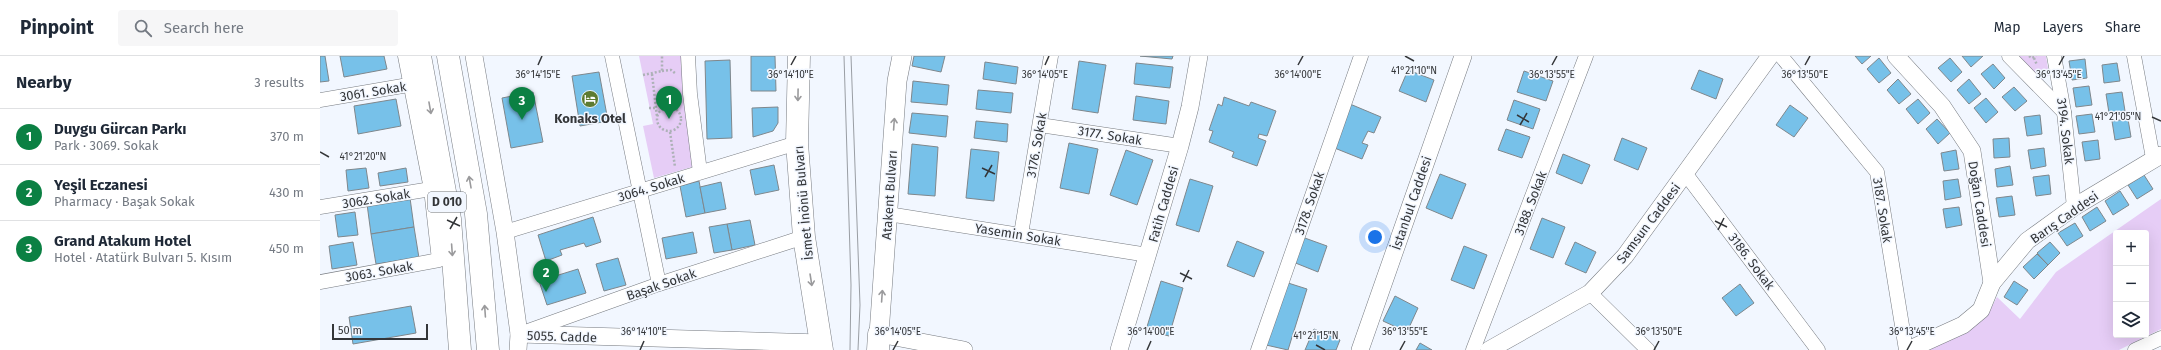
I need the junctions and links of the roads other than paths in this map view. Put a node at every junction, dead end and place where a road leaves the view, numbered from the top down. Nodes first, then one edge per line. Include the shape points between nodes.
1 (405, 56) edge
2 (420, 56) edge
3 (448, 56) edge
4 (474, 56) edge
5 (612, 56) edge
6 (688, 56) edge
7 (799, 56) edge
8 (902, 56) edge
9 (1051, 56) edge
10 (1199, 56) edge
11 (1361, 56) edge
12 (1463, 56) edge
13 (1586, 56) edge
14 (1770, 56) edge
15 (1781, 56) edge
16 (1896, 56) edge
17 (2009, 56) edge
18 (2054, 56) edge
19 (2134, 56) edge
20 (418, 83) junction
21 (320, 100) edge
22 (2064, 112) junction
23 (1040, 125) junction
24 (797, 142) junction
25 (1180, 146) junction
26 (2157, 156) edge
27 (700, 172) junction
28 (1685, 173) junction
29 (431, 189) junction
30 (639, 190) junction
31 (320, 207) edge
32 (2074, 207) junction
33 (888, 214) junction
34 (505, 232) junction
35 (1021, 234) junction
36 (804, 237) junction
37 (1148, 255) junction
38 (320, 282) edge
39 (1992, 283) junction
40 (659, 284) junction
41 (1590, 293) junction
42 (2161, 338) edge
43 (518, 342) edge
44 (879, 342) edge
45 (821, 346) edge
46 (460, 350) edge
47 (488, 350) edge
48 (964, 350) edge
49 (1119, 350) edge
50 (1258, 350) edge
51 (1360, 350) edge
52 (1473, 350) edge
53 (1489, 350) edge
54 (1648, 350) edge
55 (1818, 350) edge
56 (1907, 350) edge
57 (2135, 350) edge

1 - 20 street
2 - 20 main road, D 010
47 -> 3 main road, D 010 via 476,214
4 - 34 street
5 - 30 street
6 - 27 street
7 -> 24 main road, İsmet İnönü Bulvarı
33 -> 8 main road, Atakent Bulvarı via 897,81
9 - 23 street, 3176. Sokak
10 - 25 street, Fatih Caddesi
11 - 50 street, 3178. Sokak
12 - 51 street, İstanbul Caddesi
13 - 52 street, 3188. Sokak
14 - 28 street, Samsun Caddesi
15 - 56 street, 3187. Sokak via 1877,172
16 - 39 street, Doğan Caddesi via 1942,106 1972,151
17 - 22 street
18 - 22 street, 3194. Sokak
19 - 26 street
20 - 21 street, 3061. Sokak
20 - 29 street
20 -> 46 main road, D 010 via 450,220
22 - 32 street, 3194. Sokak
23 - 25 street, 3177. Sokak
23 - 35 street, 3176. Sokak
24 - 27 street, 3064. Sokak
24 - 36 main road, İsmet İnönü Bulvarı
25 - 37 street, Fatih Caddesi
26 - 32 street, Barış Caddesi
27 - 30 street, 3064. Sokak
28 - 41 street, Samsun Caddesi via 1625,256
28 - 55 street, 3186. Sokak
29 - 31 street, 3062. Sokak
29 - 38 street, 3063. Sokak via 438,260
30 - 34 street, 3064. Sokak
30 - 40 street
32 - 39 street, Barış Caddesi via 2027,241
33 - 35 street, Yasemin Sokak
44 -> 33 main road, Atakent Bulvarı
34 - 43 street
35 - 37 street, Yasemin Sokak
36 - 40 street, Başak Sokak
36 -> 45 main road, İsmet İnönü Bulvarı
37 - 49 street, Fatih Caddesi
39 - 56 street, Barış Caddesi via 1981,310 1963,325
40 - 43 street, Başak Sokak
41 - 53 street, Samsun Caddesi
41 - 54 street
42 - 57 street
43 - 45 street, 5055. Cadde
44 - 48 street

